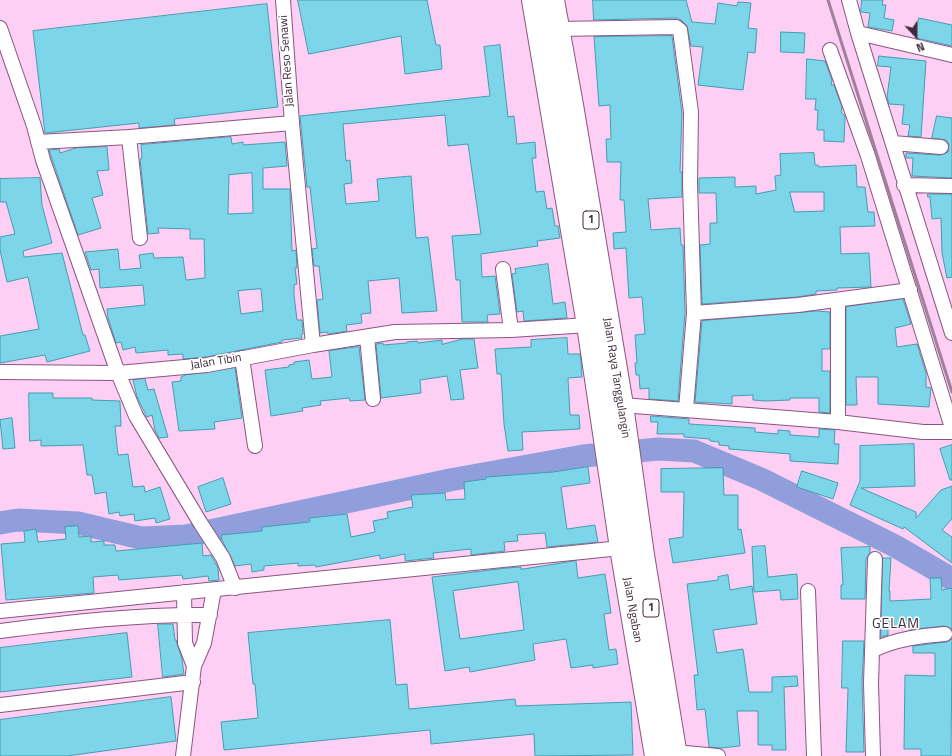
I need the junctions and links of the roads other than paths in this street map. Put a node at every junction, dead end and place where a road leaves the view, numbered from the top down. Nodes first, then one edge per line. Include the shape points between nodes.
1 (283, 0) edge
2 (533, 0) edge
3 (553, 0) edge
4 (849, 0) edge
5 (0, 28) edge
6 (558, 29) junction
7 (858, 33) junction
8 (830, 50) dead end
9 (952, 55) edge
10 (292, 123) junction
11 (129, 137) junction
12 (38, 142) junction
13 (893, 144) junction
14 (942, 147) dead end
15 (904, 185) junction
16 (952, 186) edge
17 (140, 238) dead end
18 (503, 269) dead end
19 (910, 290) junction
20 (838, 300) junction
21 (694, 313) junction
22 (588, 325) junction
23 (511, 330) junction
24 (952, 333) edge
25 (367, 337) junction
26 (313, 345) junction
27 (242, 358) junction
28 (0, 372) edge
29 (118, 373) junction
30 (373, 399) dead end
31 (622, 405) junction
32 (686, 409) junction
33 (838, 422) junction
34 (952, 428) edge
35 (952, 432) edge
36 (256, 446) dead end
37 (621, 454) junction
38 (621, 548) junction
39 (875, 559) dead end
40 (235, 588) junction
41 (214, 590) junction
42 (808, 591) dead end
43 (184, 592) junction
44 (0, 611) edge
45 (184, 615) junction
46 (210, 615) junction
47 (0, 631) edge
48 (945, 634) dead end
49 (873, 650) junction
50 (194, 666) junction
51 (193, 682) junction
52 (0, 705) edge
53 (669, 755) edge
54 (183, 756) edge
55 (718, 756) edge
56 (814, 756) edge
57 (873, 756) edge

1 - 10 street, Jalan Reso Senawi
2 - 22 highway, Jalan Raya Tanggulangin / 1
3 - 6 highway, Jalan Raya Tanggulangin / 1
4 - 7 street
5 - 12 street
6 - 21 street via 676,27 680,30 691,112 690,183
6 - 31 highway, Jalan Raya Tanggulangin / 1
7 - 9 street
7 - 13 street
8 - 19 street via 868,156
10 - 11 street
10 - 26 street, Jalan Reso Senawi
11 - 12 street
11 - 17 street
12 - 29 street
13 - 14 street
13 - 15 street
15 - 16 street
15 - 24 street
18 - 23 street
19 - 20 street
19 - 34 street
20 - 21 street
20 - 33 street
21 - 32 street
22 - 23 street, Jalan Tibin
22 - 37 highway, Jalan Raya Tanggulangin / 1 via 604,437
23 - 25 street, Jalan Tibin via 395,332
25 - 26 street, Jalan Tibin
25 - 30 street
26 - 27 street, Jalan Tibin
27 - 29 street, Jalan Tibin via 207,365
27 - 36 street
28 - 29 street, Jalan Tibin
29 - 40 street via 136,416 223,558
31 - 32 street
31 - 37 highway, Jalan Raya Tanggulangin / 1
32 - 33 street
33 - 35 street via 924,432
37 - 38 highway, Jalan Ngaban / 1
37 - 53 highway, Jalan Raya Tanggulangin / 1
38 - 40 street
38 - 53 highway, Jalan Ngaban / 1
39 - 49 street
40 - 41 street
41 - 43 street
41 - 46 street
42 - 56 street
43 - 44 street
43 - 45 street
45 - 46 street
45 - 47 street via 84,620
45 - 50 street via 185,643
46 - 50 street via 204,644
48 - 49 street via 902,640
49 - 57 street
50 - 51 street
51 - 52 street
51 - 54 street
53 - 55 street

